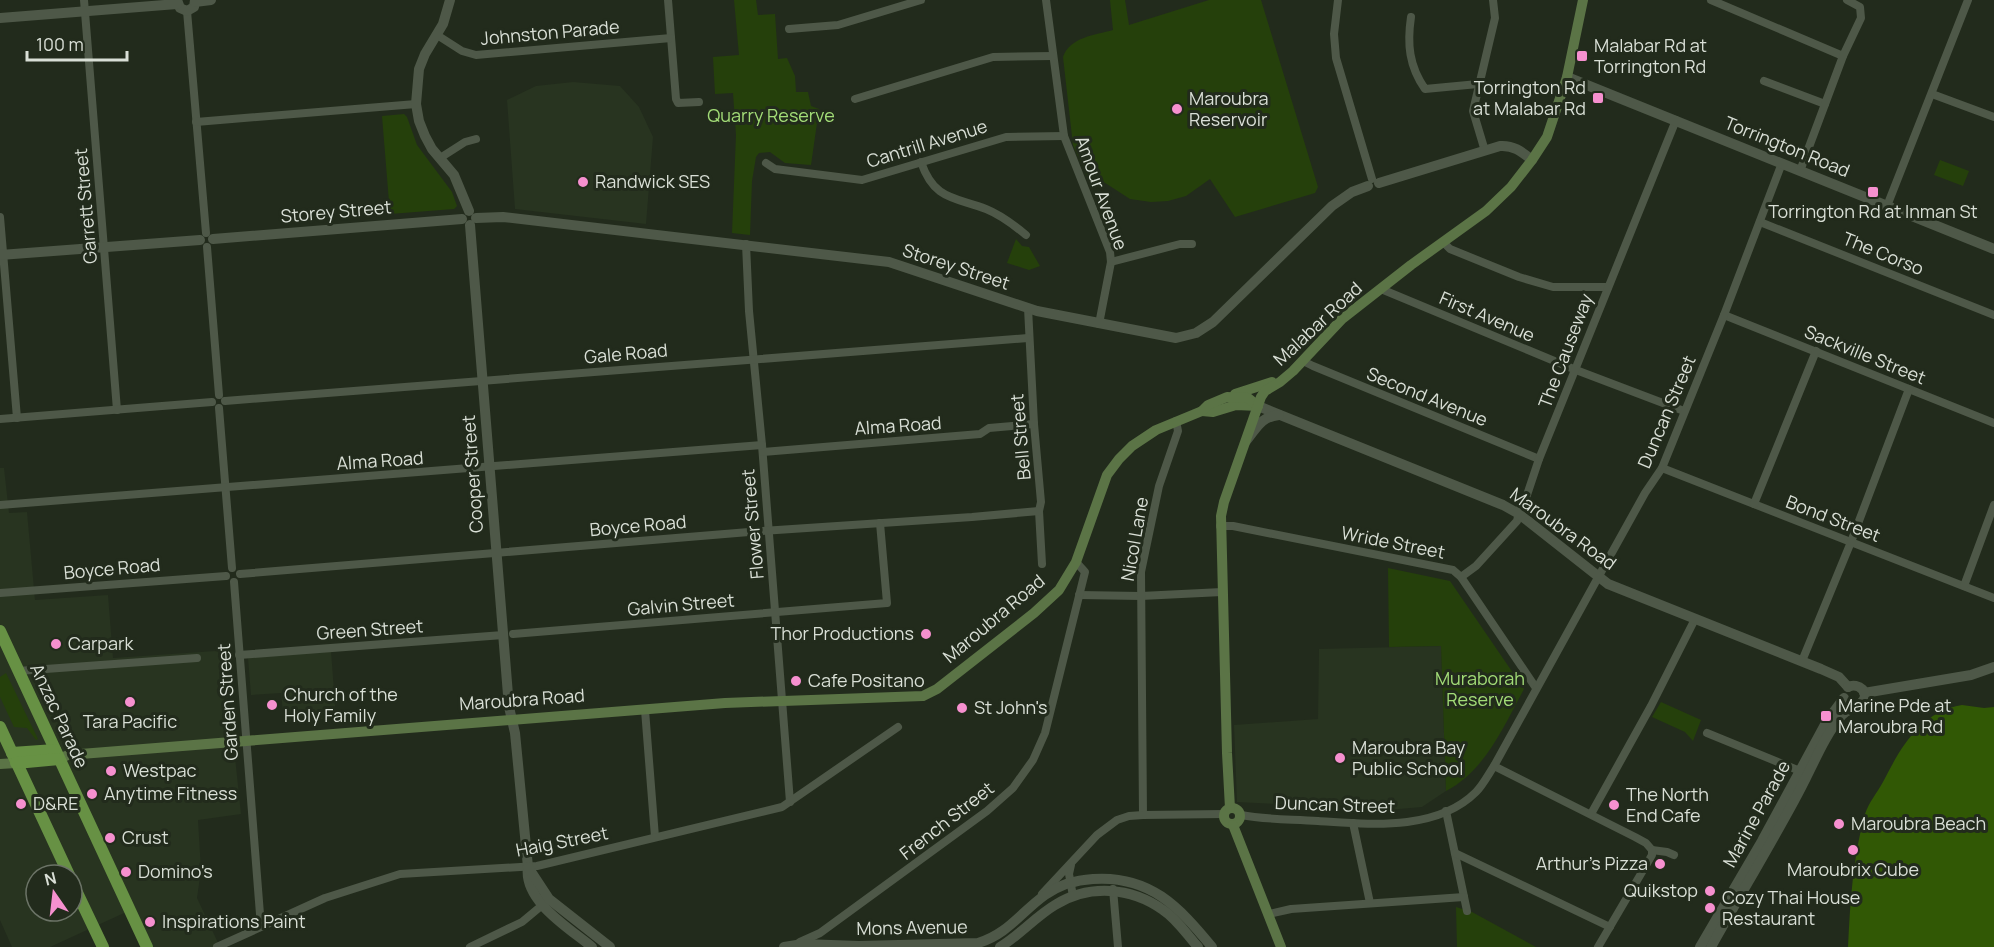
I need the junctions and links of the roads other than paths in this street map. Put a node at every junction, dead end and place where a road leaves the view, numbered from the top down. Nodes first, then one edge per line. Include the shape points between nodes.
1 (84, 0) edge
2 (211, 0) edge
3 (450, 0) edge
4 (668, 0) edge
5 (921, 0) edge
6 (1046, 0) edge
7 (1338, 0) edge
8 (1493, 0) edge
9 (1583, 0) edge
10 (1711, 0) edge
11 (1847, 0) edge
12 (1968, 0) edge
13 (195, 1) edge
14 (177, 2) edge
15 (187, 11) junction
16 (85, 12) junction
17 (1411, 17) dead end
18 (0, 18) edge
19 (789, 29) dead end
20 (437, 35) junction
21 (671, 38) junction
22 (1053, 56) junction
23 (1843, 56) junction
24 (1567, 77) junction
25 (1764, 81) dead end
26 (1479, 84) junction
27 (1932, 94) junction
28 (855, 99) dead end
29 (699, 102) dead end
30 (416, 104) junction
31 (1825, 104) junction
32 (1994, 117) edge
33 (1676, 120) junction
34 (196, 122) junction
35 (1064, 136) junction
36 (476, 139) dead end
37 (1485, 151) junction
38 (440, 158) junction
39 (1532, 160) junction
40 (921, 162) junction
41 (766, 163) dead end
42 (1782, 163) junction
43 (1800, 171) junction
44 (1373, 183) junction
45 (1887, 206) junction
46 (0, 217) edge
47 (469, 218) junction
48 (1760, 222) junction
49 (1026, 235) dead end
50 (206, 240) junction
51 (1443, 242) junction
52 (746, 244) junction
53 (1192, 244) dead end
54 (105, 247) junction
55 (1994, 249) edge
56 (2, 255) edge
57 (1111, 262) junction
58 (1608, 287) junction
59 (1381, 289) junction
60 (1028, 308) junction
61 (1725, 315) junction
62 (1994, 315) edge
63 (1099, 324) junction
64 (1028, 338) junction
65 (1816, 351) junction
66 (755, 358) junction
67 (1303, 361) junction
68 (1576, 370) junction
69 (482, 381) junction
70 (1280, 382) junction
71 (1909, 389) junction
72 (1227, 397) junction
73 (221, 401) junction
74 (1258, 406) junction
75 (117, 410) junction
76 (1202, 411) junction
77 (1684, 411) junction
78 (1279, 415) junction
79 (16, 418) junction
80 (0, 419) edge
81 (1176, 421) junction
82 (1994, 423) edge
83 (1034, 424) junction
84 (1245, 441) junction
85 (762, 448) junction
86 (1539, 459) junction
87 (489, 467) junction
88 (1662, 468) junction
89 (226, 488) junction
90 (1754, 504) junction
91 (0, 505) edge
92 (1994, 505) edge
93 (1039, 511) junction
94 (1519, 514) junction
95 (880, 523) junction
96 (1220, 526) junction
97 (769, 531) junction
98 (1851, 542) junction
99 (496, 553) junction
100 (1076, 562) junction
101 (1042, 564) dead end
102 (232, 568) junction
103 (240, 574) junction
104 (226, 576) junction
105 (1598, 577) junction
106 (1461, 578) junction
107 (234, 582) junction
108 (1964, 586) junction
109 (1222, 592) junction
110 (0, 593) edge
111 (1079, 595) junction
112 (1141, 596) junction
113 (1994, 598) edge
114 (775, 612) junction
115 (1695, 619) junction
116 (0, 631) edge
117 (508, 634) junction
118 (239, 655) junction
119 (197, 658) dead end
120 (1802, 661) junction
121 (1994, 668) edge
122 (18, 671) junction
123 (1848, 687) junction
124 (1536, 688) junction
125 (1864, 693) junction
126 (1844, 698) junction
127 (782, 702) junction
128 (1854, 706) junction
129 (645, 710) junction
130 (510, 719) junction
131 (0, 727) edge
132 (898, 727) dead end
133 (1707, 733) dead end
134 (246, 741) junction
135 (61, 755) junction
136 (9, 757) edge
137 (0, 764) edge
138 (1494, 766) junction
139 (1800, 771) junction
140 (790, 802) junction
141 (1227, 811) junction
142 (1446, 811) junction
143 (1592, 814) junction
144 (1143, 815) junction
145 (1241, 815) junction
146 (1353, 823) junction
147 (1233, 825) junction
148 (655, 837) junction
149 (1652, 849) junction
150 (1455, 853) junction
151 (1674, 855) dead end
152 (63, 863) edge
153 (1071, 865) junction
154 (528, 867) junction
155 (1112, 879) junction
156 (1070, 883) junction
157 (1113, 891) junction
158 (1073, 896) junction
159 (1464, 897) junction
160 (546, 902) junction
161 (1370, 903) junction
162 (84, 907) edge
163 (1029, 908) junction
164 (1467, 912) dead end
165 (1269, 914) junction
166 (261, 927) junction
167 (1610, 927) junction
168 (484, 944) edge
169 (103, 947) edge
170 (147, 947) edge
171 (217, 947) edge
172 (471, 947) edge
173 (592, 947) edge
174 (610, 947) edge
175 (784, 947) edge
176 (1000, 947) edge
177 (1118, 947) edge
178 (1198, 947) edge
179 (1212, 947) edge
180 (1281, 947) edge
181 (1598, 947) edge
182 (1700, 947) edge
183 (1711, 947) edge

1 - 16 street, Garrett Street
2 - 13 street
3 - 20 street, Cooper Street
4 - 21 street
5 - 19 street via 838,25
6 - 22 street, Amour Avenue
7 - 44 street via 1336,57
8 - 26 street via 1495,18
9 - 24 main road, Malabar Road
10 - 23 street
11 - 23 street via 1860,7 1861,18
12 - 27 street
13 - 15 street
14 - 15 street
14 - 16 street
15 - 34 street
16 - 18 street
16 - 54 street, Garrett Street
17 - 26 street via 1408,51 1423,92
20 - 21 street, Johnston Parade via 476,55
20 - 30 street, Cooper Street via 419,69
21 - 29 street via 676,101
22 - 28 street via 993,57
22 - 35 street, Amour Avenue
23 - 31 street
24 - 33 street, Torrington Road
24 - 39 main road, Malabar Road via 1547,137
25 - 31 street
26 - 37 street via 1473,111
27 - 32 street
27 - 45 street
30 - 34 street
30 - 38 street, Cooper Street via 422,129
31 - 43 street
33 - 42 street, Torrington Road
33 - 58 street, The Causeway
34 - 50 street
35 - 40 street, Cantrill Avenue via 1005,137
35 - 57 street, Amour Avenue via 1107,242
36 - 38 street
37 - 39 street, Storey Street via 1508,146
37 - 44 street, Storey Street
38 - 47 street, Cooper Street via 454,175
39 - 51 main road, Malabar Road via 1494,204
40 - 41 street, Cantrill Avenue via 862,180 775,169
40 - 49 street via 939,192 988,210
42 - 43 street, Torrington Road
42 - 48 street, Duncan Street
43 - 45 street, Torrington Road
44 - 63 street, Storey Street via 1332,206 1213,322 1196,333 1168,337
45 - 55 street, Torrington Road
46 - 56 street
47 - 50 street, Storey Street
47 - 52 street, Storey Street via 503,217
47 - 69 street, Cooper Street
48 - 61 street, Duncan Street
48 - 62 street, The Corso
50 - 54 street, Storey Street
50 - 73 street
51 - 58 street via 1450,249 1553,287
51 - 59 main road, Malabar Road
52 - 60 street, Storey Street via 898,264
52 - 66 street, Flower Street
53 - 57 street
54 - 56 street, Storey Street
54 - 75 street, Garrett Street
56 - 79 street
57 - 63 street, Amour Avenue
58 - 68 street, The Causeway
59 - 67 main road, Malabar Road via 1342,319
59 - 68 street, First Avenue
60 - 63 street, Storey Street
60 - 64 street, Bell Street
61 - 65 street, Sackville Street
61 - 77 street, Duncan Street
64 - 66 street, Gale Road
64 - 83 street, Bell Street
65 - 71 street, Sackville Street
65 - 90 street
66 - 69 street, Gale Road
66 - 85 street, Flower Street
67 - 70 main road, Malabar Road
67 - 86 street, Second Avenue
68 - 77 street, First Avenue
68 - 86 street, The Causeway
69 - 73 street, Gale Road
69 - 87 street, Cooper Street
70 - 72 main road via 1268,382
70 - 74 main road, Malabar Road via 1264,391
71 - 82 street, Sackville Street
71 - 98 street
72 - 74 main road, Maroubra Road via 1248,398
72 - 76 main road, Maroubra Road
73 - 75 street via 214,405 212,402
73 - 89 street
74 - 76 main road
74 - 78 street, Maroubra Road
74 - 84 main road, Malabar Road
75 - 79 street
76 - 81 main road, Maroubra Road
77 - 88 street, Duncan Street
78 - 84 street via 1262,420
78 - 94 street, Maroubra Road
79 - 80 street
81 - 100 main road, Maroubra Road via 1142,439 1112,466 1102,484
81 - 112 street, Nicol Lane via 1178,432 1159,486 1140,572
83 - 85 street, Alma Road via 989,428 980,434
83 - 93 street, Bell Street
84 - 96 main road, Malabar Road
85 - 87 street, Alma Road
85 - 97 street, Flower Street
86 - 94 street, The Causeway
87 - 89 street, Alma Road
87 - 99 street, Cooper Street
88 - 90 street, Bond Street
88 - 105 street, Duncan Street
89 - 91 street, Alma Road
89 - 102 street
90 - 98 street, Bond Street
92 - 108 street
93 - 95 street, Boyce Road
93 - 101 street, Bell Street
94 - 105 street, Maroubra Road
94 - 106 street, The Causeway via 1517,521
95 - 97 street, Boyce Road
95 - 114 street, Galvin Street via 887,603
96 - 106 street, Wride Street via 1453,570
96 - 109 main road, Malabar Road
97 - 99 street, Boyce Road
97 - 114 street, Flower Street
98 - 108 street, Bond Street
98 - 120 street
99 - 103 street, Boyce Road
99 - 117 street, Cooper Street
100 - 111 street, French Street via 1085,572
100 - 127 main road, Maroubra Road via 1047,603 931,693 915,698
102 - 103 street
102 - 104 street
103 - 107 street
104 - 107 street
104 - 110 street, Boyce Road
105 - 115 street, Maroubra Road
105 - 124 street, Duncan Street
106 - 124 street, Wride Street
107 - 118 street, Garden Street
108 - 113 street, Bond Street
109 - 112 street
109 - 141 main road, Malabar Road
111 - 112 street
111 - 175 street, French Street via 1045,733 1033,760 1013,788 820,933
112 - 144 street, Nicol Lane
114 - 117 street, Galvin Street
114 - 127 street, Flower Street
115 - 120 street, Maroubra Road
115 - 143 street
116 - 122 main road, Anzac Parade
117 - 118 street, Green Street
117 - 130 street, Cooper Street
118 - 134 street, Garden Street
119 - 122 street
120 - 123 street, Maroubra Road via 1839,677
121 - 125 street
122 - 135 main road, Anzac Parade
123 - 125 street via 1858,685
123 - 126 street
124 - 138 street, Duncan Street
125 - 128 street via 1862,702
126 - 128 street
126 - 139 street, Marine Parade
127 - 129 main road, Maroubra Road
127 - 140 street, Flower Street
128 - 183 street, Marine Parade via 1835,724
129 - 130 main road, Maroubra Road
129 - 148 street
130 - 134 main road, Maroubra Road
130 - 154 street via 515,733
131 - 136 main road
132 - 140 street, Haig Street
133 - 139 street
134 - 135 main road, Maroubra Road
134 - 166 street, Garden Street
135 - 136 main road, Maroubra Road
135 - 170 main road, Anzac Parade
136 - 137 main road, Maroubra Road
136 - 152 main road
138 - 142 street, Duncan Street via 1477,791
138 - 143 street
139 - 182 street, Marine Parade
140 - 148 street, Haig Street
141 - 144 street
141 - 145 main road via 1237,809
141 - 147 main road via 1226,822
142 - 146 street, Duncan Street via 1394,824
142 - 150 street
143 - 149 street
144 - 153 street via 1109,825
145 - 146 street, Duncan Street
145 - 147 main road
146 - 161 street
147 - 165 main road
148 - 154 street, Haig Street
149 - 151 street
149 - 167 street
150 - 159 street
150 - 167 street
153 - 156 street
153 - 163 street
154 - 160 street via 526,878 530,887
154 - 166 street, Haig Street via 400,874 325,898
155 - 156 street, Mons Avenue
155 - 157 street
155 - 179 street, Mons Avenue via 1146,887 1169,901
156 - 158 street
156 - 163 street, Mons Avenue via 1051,891
157 - 158 street
157 - 177 street
157 - 178 street via 1140,897 1164,910
158 - 176 street via 1045,911
159 - 161 street
159 - 164 street
160 - 168 street via 522,922
160 - 173 street
160 - 174 street
161 - 165 street
162 - 169 main road
163 - 175 street, Mons Avenue via 1007,929 978,943
165 - 180 main road
166 - 171 street, Haig Street
167 - 181 street
168 - 172 street

